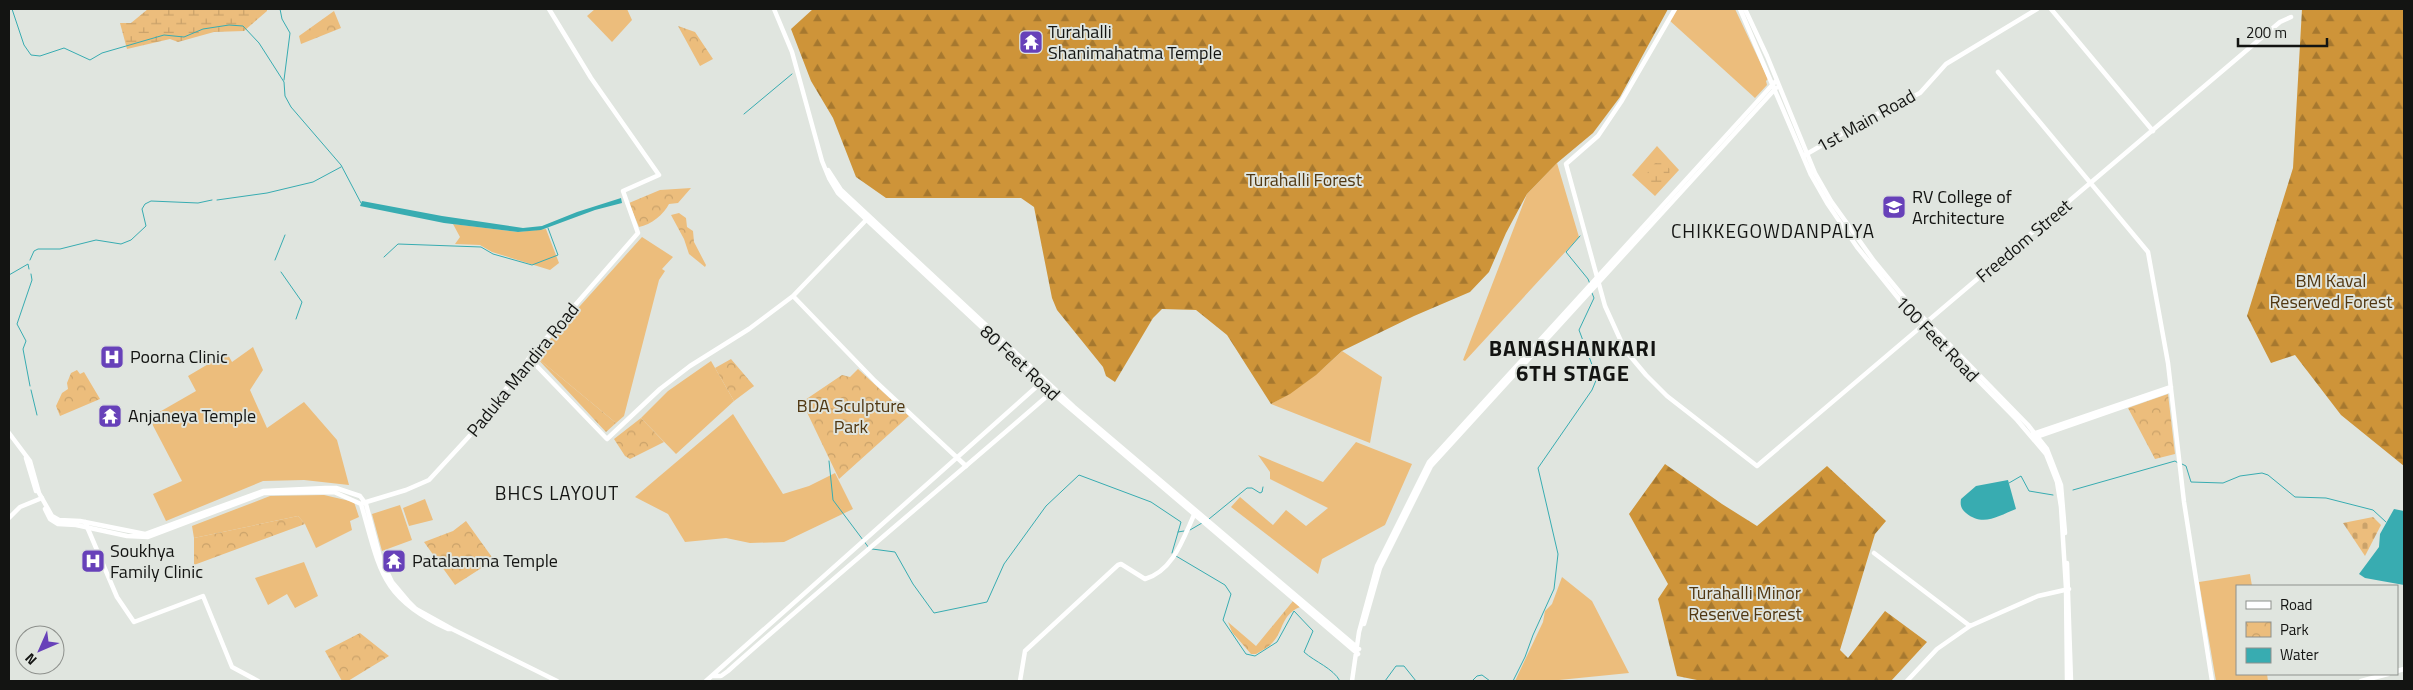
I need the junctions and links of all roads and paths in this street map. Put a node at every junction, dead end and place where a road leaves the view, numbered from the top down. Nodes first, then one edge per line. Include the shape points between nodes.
1 (550, 9) edge
2 (775, 9) edge
3 (1675, 9) edge
4 (1740, 9) edge
5 (1745, 9) edge
6 (2037, 9) edge
7 (2051, 9) edge
8 (2291, 17) dead end
9 (1998, 72) dead end
10 (1776, 84) junction
11 (2153, 131) junction
12 (1805, 155) junction
13 (2091, 184) junction
14 (868, 218) junction
15 (1598, 278) junction
16 (789, 299) junction
17 (1924, 324) junction
18 (529, 358) junction
19 (1043, 381) junction
20 (2171, 388) junction
21 (1053, 391) junction
22 (9, 434) edge
23 (2034, 435) junction
24 (957, 458) junction
25 (966, 466) junction
26 (40, 499) junction
27 (363, 503) junction
28 (1194, 515) junction
29 (9, 518) edge
30 (86, 524) junction
31 (1874, 553) dead end
32 (2067, 590) junction
33 (1970, 626) junction
34 (1357, 650) junction
35 (2384, 675) edge
36 (712, 676) junction
37 (258, 681) edge
38 (557, 681) edge
39 (706, 681) edge
40 (1020, 681) edge
41 (1354, 681) edge
42 (1906, 681) edge
43 (2067, 681) edge
44 (2071, 681) edge
45 (2212, 681) edge
46 (2361, 681) edge

1 - 18 street, Paduka Mandira Road via 591,78 659,175 624,188 624,197 638,233
2 - 14 street, 80 Feet Road via 794,51 826,165 836,184
3 - 15 street via 1598,136 1566,163
4 - 10 street, 100 Feet Road
5 - 10 street, 100 Feet Road
6 - 12 street, 1st Main Road via 1946,64 1925,89
7 - 11 street
8 - 11 street, Freedom Street via 2280,22
9 - 13 street
10 - 12 street, 100 Feet Road
10 - 15 street
11 - 13 street, Freedom Street
12 - 17 street, 100 Feet Road via 1817,187 1857,247
13 - 17 street, Freedom Street
13 - 20 street via 2148,252
14 - 16 street
14 - 19 street, 80 Feet Road
15 - 17 street, Freedom Street via 1617,336 1635,363 1667,396 1757,466
15 - 34 street via 1428,464 1378,563
16 - 18 street via 660,389 607,440
16 - 24 street
17 - 23 street, 100 Feet Road
18 - 27 street, Paduka Mandira Road via 474,431 429,480
19 - 21 street, 80 Feet Road
19 - 24 street
20 - 23 street
20 - 45 street via 2183,495
21 - 25 street
21 - 28 street, 80 Feet Road
21 - 34 street, 80 Feet Road
22 - 26 street via 30,460
23 - 32 street, 100 Feet Road via 2046,454 2058,489
24 - 25 street
24 - 36 street
25 - 36 street via 728,671
26 - 29 street via 20,507
26 - 30 street via 56,519
27 - 30 street via 360,496 336,488 271,490 242,497 151,533 126,533
27 - 38 street via 380,557 392,582 416,609
28 - 34 street, 80 Feet Road
28 - 40 street via 1174,557 1159,572 1146,580 1118,565 1025,651
30 - 37 street via 117,597 134,622 203,596 232,668
31 - 33 street
32 - 33 street via 2038,596
32 - 43 street, 100 Feet Road
32 - 44 street, 100 Feet Road
33 - 42 street via 1937,649
34 - 41 street
35 - 46 street
36 - 39 street

